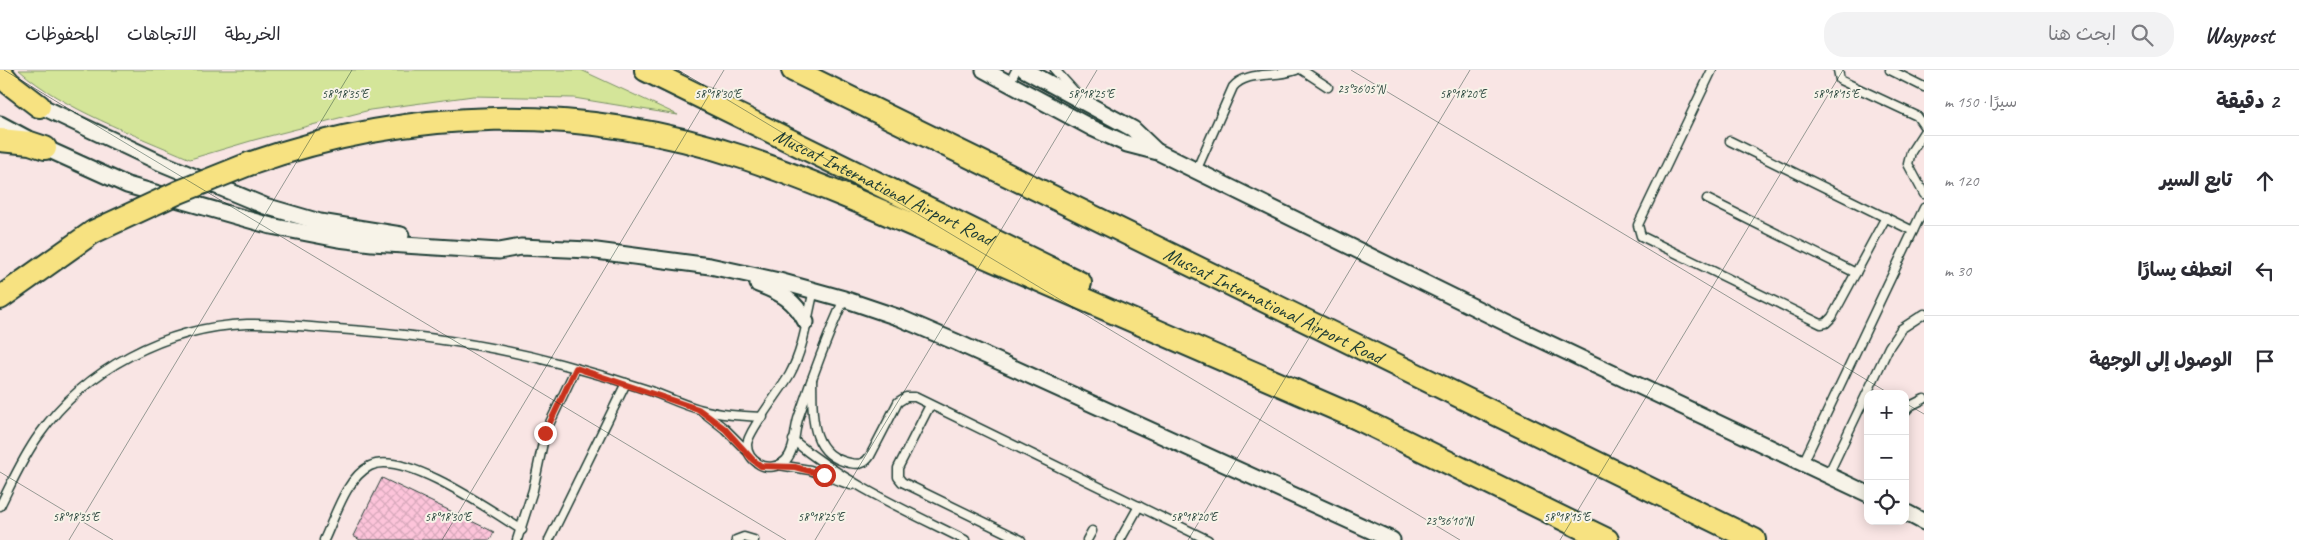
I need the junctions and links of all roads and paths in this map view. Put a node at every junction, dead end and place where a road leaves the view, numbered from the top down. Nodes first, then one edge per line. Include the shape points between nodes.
1 (646, 70) edge
2 (792, 70) edge
3 (1016, 70) edge
4 (1025, 70) edge
5 (1055, 70) edge
6 (1296, 70) edge
7 (1302, 70) edge
8 (1712, 70) edge
9 (1838, 70) edge
10 (1890, 70) edge
11 (0, 72) edge
12 (990, 72) edge
13 (1241, 73) edge
14 (1009, 84) junction
15 (0, 87) edge
16 (1328, 87) dead end
17 (1924, 87) edge
18 (1082, 101) junction
19 (39, 106) junction
20 (0, 124) edge
21 (1924, 126) edge
22 (1924, 132) edge
23 (0, 140) edge
24 (1730, 141) dead end
25 (45, 148) junction
26 (1158, 152) junction
27 (1196, 171) junction
28 (1924, 194) edge
29 (1707, 199) dead end
30 (1924, 208) edge
31 (1886, 217) junction
32 (1913, 231) junction
33 (521, 247) junction
34 (710, 266) junction
35 (1856, 273) junction
36 (814, 290) junction
37 (0, 298) edge
38 (844, 299) junction
39 (1924, 314) edge
40 (806, 322) junction
41 (576, 368) junction
42 (812, 379) junction
43 (626, 383) junction
44 (1924, 399) edge
45 (930, 405) junction
46 (1909, 407) edge
47 (698, 409) junction
48 (763, 417) junction
49 (1362, 420) junction
50 (793, 440) junction
51 (748, 453) junction
52 (1803, 463) junction
53 (779, 465) junction
54 (1828, 475) junction
55 (860, 487) junction
56 (1864, 492) edge
57 (0, 506) edge
58 (1139, 506) junction
59 (1336, 514) junction
60 (1909, 514) edge
61 (1924, 522) edge
62 (522, 530) junction
63 (1092, 531) dead end
64 (324, 540) edge
65 (518, 540) edge
66 (549, 540) edge
67 (736, 540) edge
68 (754, 540) edge
69 (964, 540) edge
70 (1021, 540) edge
71 (1087, 540) edge
72 (1120, 540) edge
73 (1208, 540) edge
74 (1371, 540) edge
75 (1392, 540) edge
76 (1607, 540) edge
77 (1754, 540) edge

1 - 49 main road, Muscat International Airport Road
2 - 77 main road, Muscat International Airport Road
3 - 14 lane
4 - 18 street
5 - 18 lane
6 - 13 lane
7 - 16 lane
8 - 35 lane via 1638,224 1641,236 1821,324 1830,321
9 - 21 lane via 1840,80 1917,116
10 - 17 lane
11 - 19 main road
12 - 14 street
13 - 27 lane
14 - 26 street via 1127,144
15 - 19 street
18 - 26 street via 1133,129
19 - 33 street via 159,162 282,212 363,230 498,241
20 - 25 street
22 - 28 lane via 1911,152 1908,164
23 - 25 main road
24 - 31 lane
25 - 33 street via 127,185 239,218 316,236 441,248 499,251
26 - 27 street
27 - 52 street via 1508,324
29 - 35 lane
30 - 32 lane
31 - 32 lane
31 - 35 lane
32 - 52 lane
33 - 34 street via 629,254
34 - 36 street
34 - 40 street via 786,296
36 - 38 street
36 - 40 lane
37 - 49 main road, bridge via 93,232 249,164 325,140 443,120 523,119 578,123 633,130 740,157 848,198
38 - 42 lane
38 - 59 street via 964,345
39 - 54 lane via 1901,329 1889,346
40 - 48 lane via 804,340 791,374
41 - 43 lane
41 - 57 lane via 472,344 393,333 248,324 184,334 135,353 78,393 40,433
41 - 62 lane via 545,433
42 - 45 lane via 813,420 819,441 829,454 844,462 857,464 868,459 895,406 902,399 915,397
42 - 50 lane
43 - 47 lane
43 - 66 lane
44 - 46 lane
45 - 58 lane
45 - 70 lane via 898,468 898,477 902,482
47 - 48 lane
47 - 51 lane via 725,429
48 - 51 lane via 747,444
49 - 76 main road, Muscat International Airport Road
50 - 53 lane via 787,460
50 - 55 lane via 834,472
51 - 53 lane via 761,466
52 - 54 street
53 - 55 lane via 810,470
54 - 56 street
55 - 69 lane
58 - 72 lane
58 - 73 lane
59 - 74 street
59 - 75 street
60 - 61 street
62 - 64 lane via 451,486 408,468 383,463 370,466 353,481
62 - 65 lane
63 - 71 lane
67 - 68 lane via 744,537

